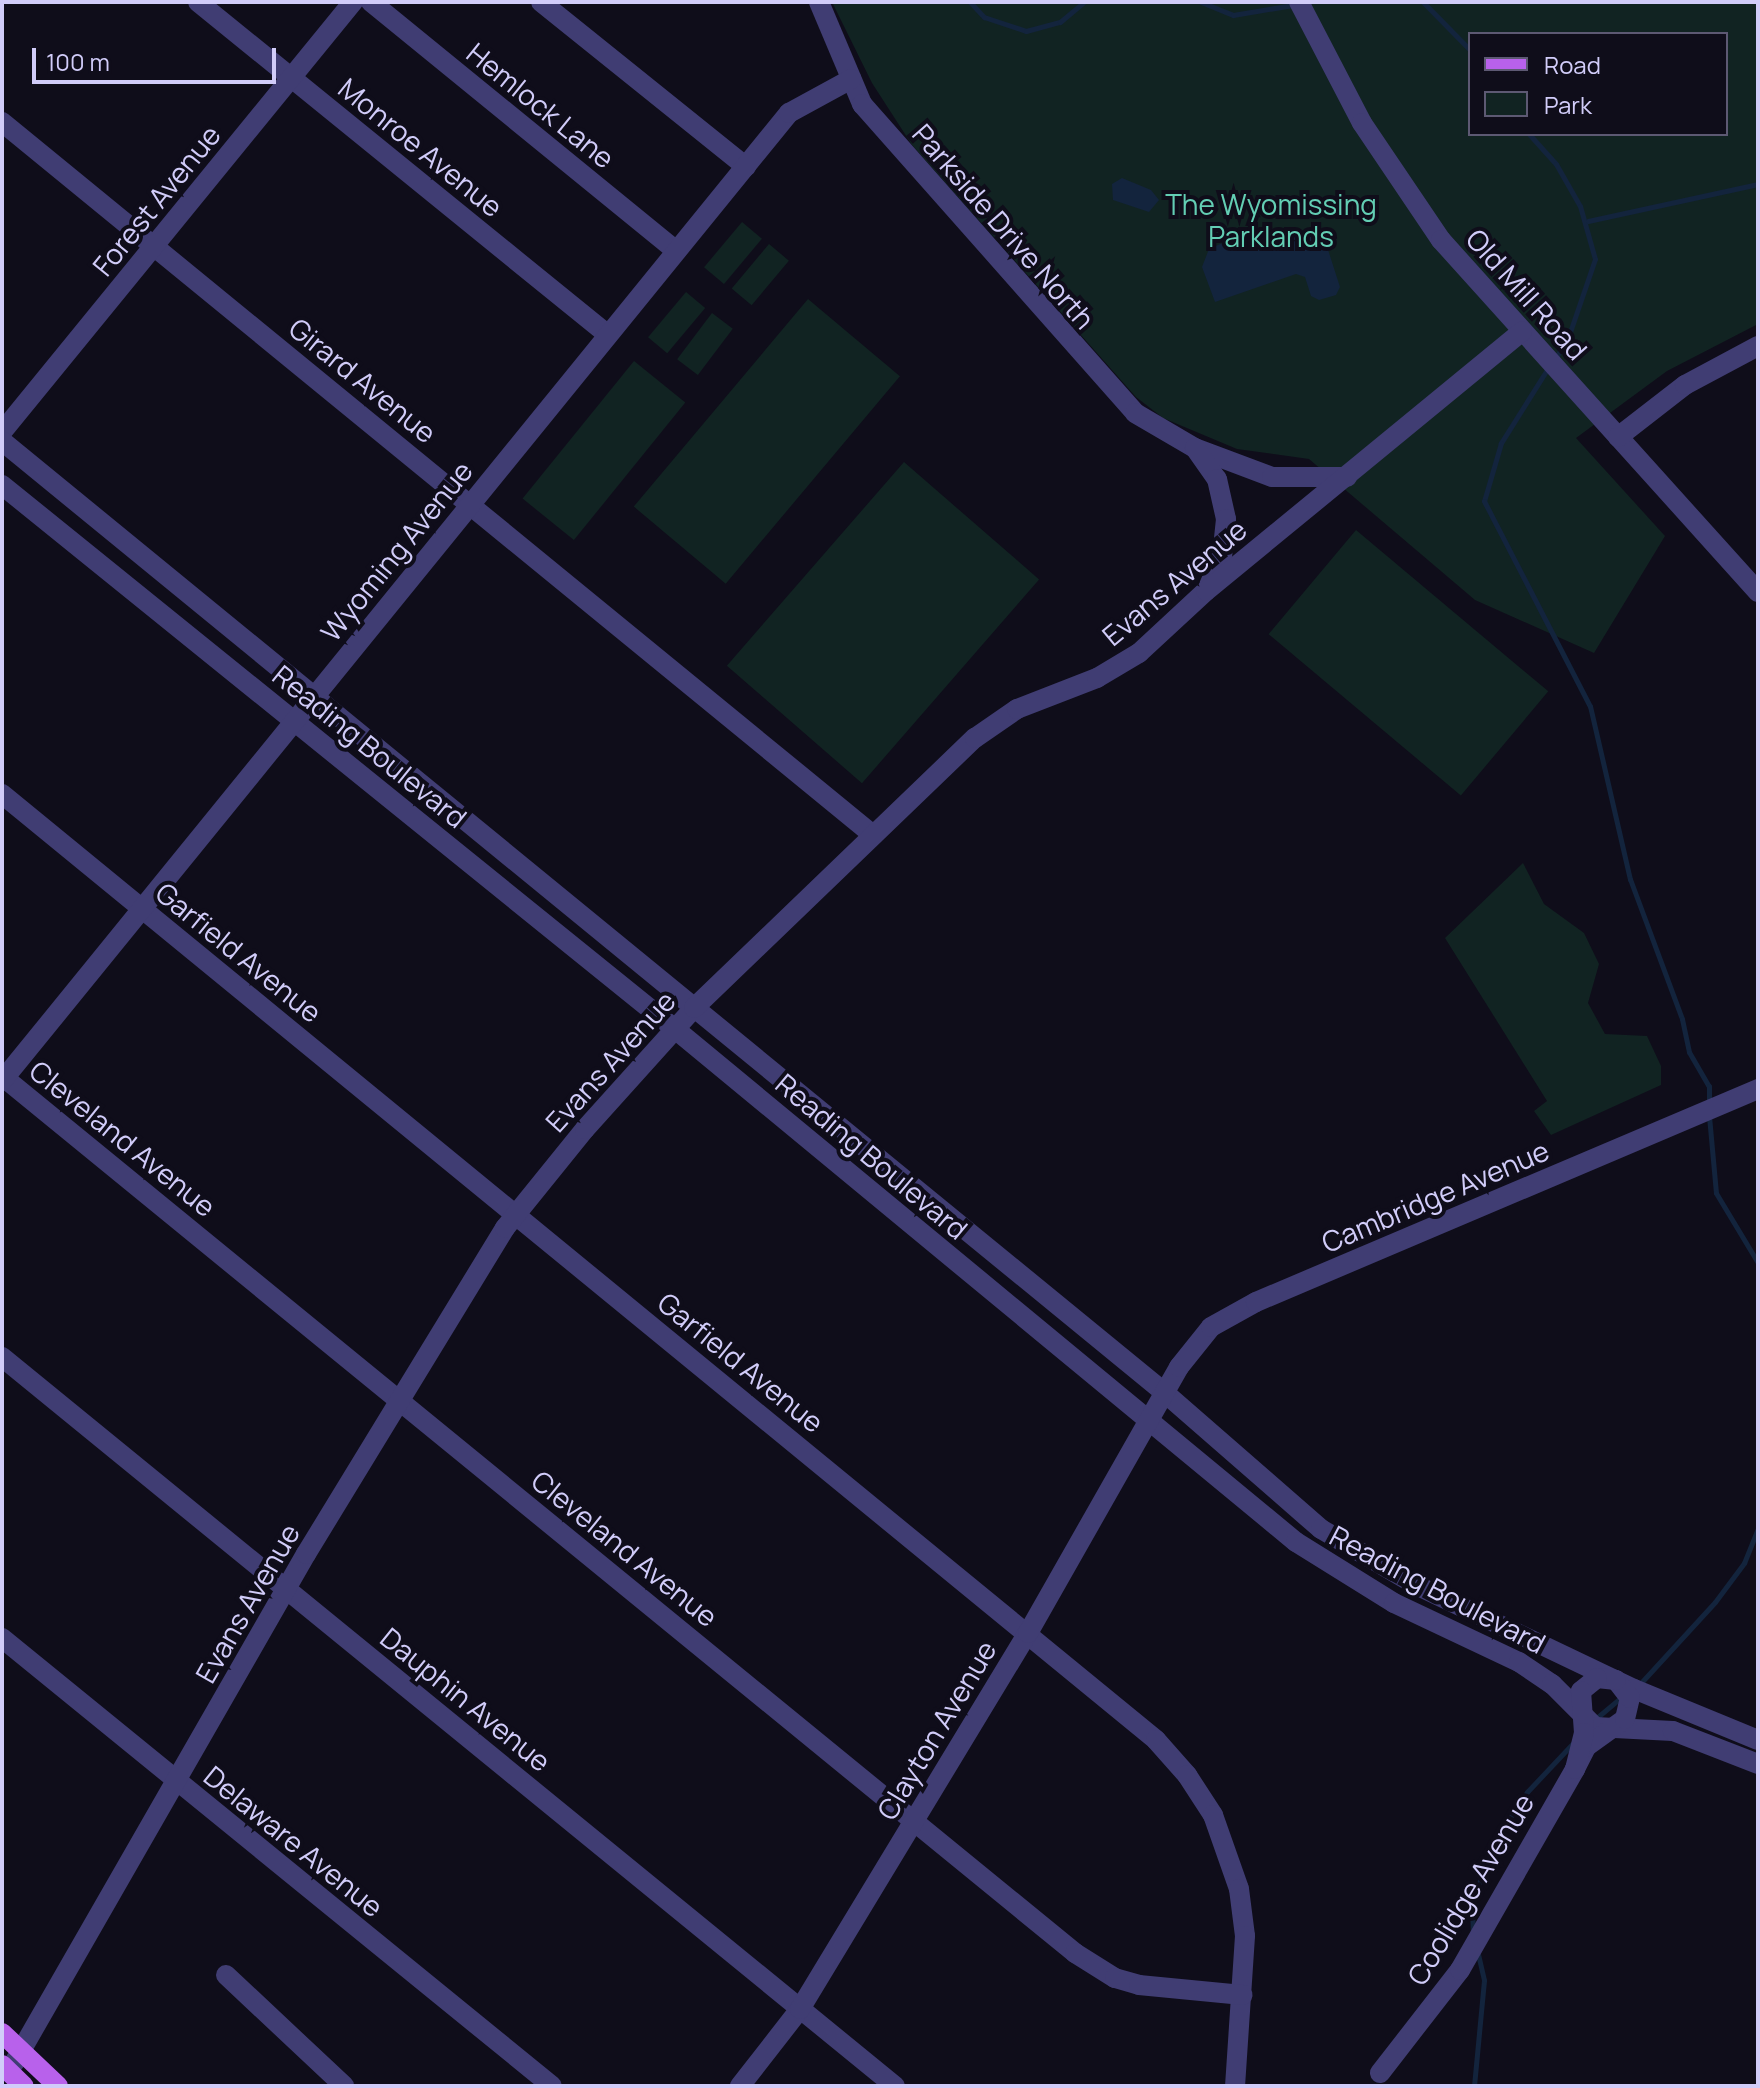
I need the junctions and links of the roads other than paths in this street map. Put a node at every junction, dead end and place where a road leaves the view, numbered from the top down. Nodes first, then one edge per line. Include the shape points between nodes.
1 (198, 2) edge
2 (353, 2) edge
3 (371, 2) edge
4 (541, 2) edge
5 (819, 2) edge
6 (1303, 11) edge
7 (291, 78) junction
8 (851, 79) junction
9 (2, 122) edge
10 (746, 167) junction
11 (154, 246) junction
12 (676, 251) junction
13 (1522, 331) junction
14 (608, 335) junction
15 (1758, 346) edge
16 (2, 432) edge
17 (1618, 437) junction
18 (2, 441) edge
19 (1195, 448) junction
20 (1347, 477) junction
21 (2, 485) edge
22 (471, 505) junction
23 (1206, 591) junction
24 (1758, 592) edge
25 (313, 696) junction
26 (294, 720) junction
27 (2, 794) edge
28 (873, 835) junction
29 (142, 909) junction
30 (694, 1008) junction
31 (675, 1029) junction
32 (3, 1078) edge
33 (1758, 1089) edge
34 (516, 1214) junction
35 (2, 1357) edge
36 (1165, 1393) junction
37 (400, 1400) junction
38 (1151, 1424) junction
39 (287, 1590) junction
40 (1028, 1633) junction
41 (2, 1638) edge
42 (1616, 1680) junction
43 (1581, 1716) junction
44 (1609, 1729) junction
45 (1758, 1740) edge
46 (1758, 1764) edge
47 (1575, 1769) junction
48 (176, 1781) junction
49 (914, 1821) junction
50 (226, 1975) dead end
51 (1243, 1995) junction
52 (800, 2009) junction
53 (2, 2033) edge
54 (22, 2052) junction
55 (5, 2068) edge
56 (1380, 2073) dead end
57 (24, 2086) edge
58 (58, 2086) edge
59 (344, 2086) edge
60 (552, 2086) edge
61 (740, 2086) edge
62 (895, 2086) edge
63 (1235, 2086) edge

1 - 7 street, Monroe Avenue
2 - 7 street, Forest Avenue
3 - 12 street, Hemlock Lane
4 - 10 street
5 - 8 street, Parkside Drive North
6 - 13 street, Old Mill Road via 1407,196
7 - 11 street, Forest Avenue
7 - 14 street, Monroe Avenue
8 - 10 street, Wyoming Avenue via 800,104
8 - 19 street, Parkside Drive North via 862,104 887,135 1114,392 1147,422
9 - 11 street, Girard Avenue
10 - 12 street, Wyoming Avenue
11 - 16 street, Forest Avenue
11 - 22 street, Girard Avenue
12 - 14 street, Wyoming Avenue
13 - 17 street, Old Mill Road
13 - 20 street, Evans Avenue
14 - 22 street, Wyoming Avenue
15 - 17 street via 1685,385
17 - 24 street, Old Mill Road
18 - 25 street, Reading Boulevard
19 - 20 street, Parkside Drive North via 1272,477
19 - 23 street, Parkside Drive North via 1217,479 1226,519 1222,555
20 - 23 street, Evans Avenue
21 - 26 street, Reading Boulevard
22 - 25 street, Wyoming Avenue
22 - 28 street, Girard Avenue
23 - 28 street, Evans Avenue via 1119,666 1000,719
25 - 26 street, Wyoming Avenue
25 - 30 street, Reading Boulevard
26 - 29 street, Wyoming Avenue
26 - 31 street, Reading Boulevard
27 - 29 street, Garfield Avenue
28 - 30 street, Evans Avenue
29 - 32 street, Wyoming Avenue
29 - 34 street, Garfield Avenue
30 - 31 street, Evans Avenue
30 - 36 street, Reading Boulevard
31 - 34 street, Evans Avenue
31 - 38 street, Reading Boulevard
32 - 37 street, Cleveland Avenue
33 - 36 street, Cambridge Avenue via 1233,1312 1194,1346
34 - 37 street, Evans Avenue
34 - 40 street, Garfield Avenue
35 - 39 street, Dauphin Avenue
36 - 38 street, Clayton Avenue
36 - 42 street, Reading Boulevard via 1321,1529 1416,1585
37 - 39 street, Evans Avenue
37 - 49 street, Cleveland Avenue
38 - 40 street, Clayton Avenue
38 - 43 street, Reading Boulevard via 1345,1576 1519,1662 1552,1684
39 - 48 street, Evans Avenue
39 - 52 street, Dauphin Avenue
40 - 49 street, Clayton Avenue
40 - 51 street, Garfield Avenue via 1156,1740 1213,1815 1232,1863 1243,1913
41 - 48 street, Delaware Avenue
42 - 43 street, Coolidge Avenue via 1597,1678 1584,1686 1578,1701
42 - 44 street, Coolidge Avenue via 1627,1690 1630,1705 1625,1719
42 - 45 street, Reading Boulevard
43 - 44 street, Reading Boulevard via 1595,1727
43 - 47 street, Coolidge Avenue via 1583,1744
44 - 46 street, Reading Boulevard via 1673,1731
44 - 47 street, Coolidge Avenue via 1592,1740
47 - 56 street, Coolidge Avenue via 1460,1970
48 - 54 street, Evans Avenue
48 - 60 street, Delaware Avenue
49 - 51 street, Cleveland Avenue via 1075,1953 1115,1978 1154,1988
49 - 52 street, Clayton Avenue
50 - 59 street
51 - 63 street, Garfield Avenue
52 - 61 street, Clayton Avenue
52 - 62 street, Dauphin Avenue
53 - 54 main road
54 - 55 street, Evans Avenue
54 - 58 main road
55 - 57 main road

